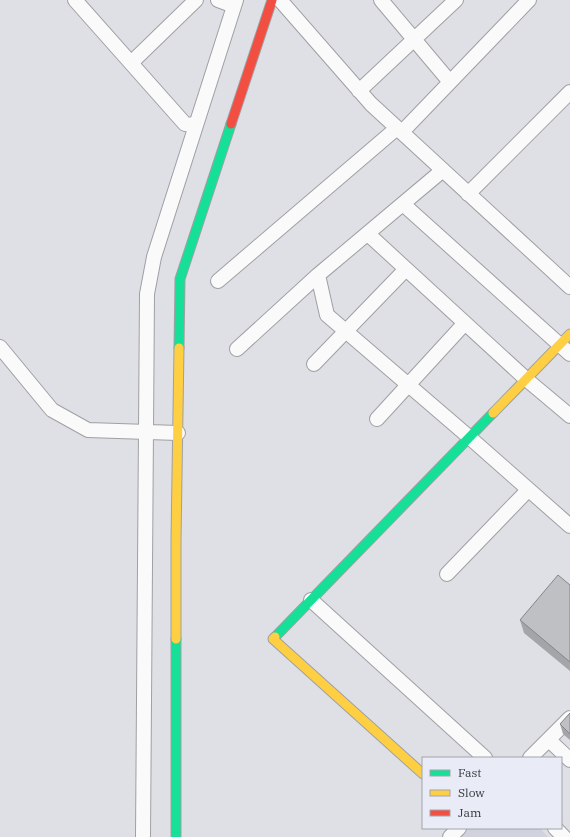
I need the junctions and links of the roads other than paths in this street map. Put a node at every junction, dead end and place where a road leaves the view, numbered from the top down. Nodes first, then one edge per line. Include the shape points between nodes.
1 (75, 0) edge
2 (196, 0) edge
3 (218, 0) edge
4 (272, 0) edge
5 (280, 0) edge
6 (381, 0) edge
7 (456, 0) edge
8 (530, 0) edge
9 (235, 3) edge
10 (414, 39) junction
11 (131, 63) junction
12 (450, 82) junction
13 (359, 90) junction
14 (570, 92) edge
15 (196, 125) junction
16 (399, 130) junction
17 (443, 170) junction
18 (468, 194) junction
19 (403, 204) junction
20 (368, 234) junction
21 (406, 269) junction
22 (318, 275) junction
23 (218, 282) dead end
24 (570, 287) edge
25 (465, 323) junction
26 (346, 331) junction
27 (570, 334) edge
28 (559, 344) junction
29 (0, 347) edge
30 (237, 349) dead end
31 (570, 354) edge
32 (314, 364) dead end
33 (526, 379) junction
34 (408, 385) junction
35 (570, 416) edge
36 (378, 419) dead end
37 (146, 432) junction
38 (178, 433) junction
39 (469, 437) junction
40 (528, 490) junction
41 (570, 526) edge
42 (447, 574) dead end
43 (311, 600) junction
44 (570, 718) edge
45 (549, 740) junction
46 (484, 757) edge
47 (531, 757) edge
48 (570, 760) edge
49 (422, 773) edge
50 (458, 829) edge
51 (556, 829) edge
52 (143, 837) edge
53 (176, 837) edge
54 (450, 837) edge
55 (564, 837) edge

1 - 11 street
2 - 11 street
3 - 9 street
4 - 38 street via 180,279
5 - 13 street
6 - 10 street
7 - 10 street
8 - 12 street
9 - 15 street
10 - 12 street
10 - 13 street
11 - 15 street via 185,124
12 - 16 street
13 - 16 street
14 - 18 street
15 - 37 street via 154,257 146,294
16 - 17 street
16 - 23 street
17 - 18 street
17 - 19 street
18 - 24 street
19 - 20 street
19 - 28 street
20 - 21 street
20 - 22 street
21 - 25 street
21 - 26 street
22 - 26 street via 328,315
22 - 30 street
25 - 33 street
25 - 34 street
26 - 32 street
26 - 34 street
27 - 28 street
28 - 31 street
28 - 33 street
29 - 37 street via 52,410 88,430
33 - 35 street
33 - 39 street
34 - 36 street
34 - 39 street
37 - 38 street
37 - 52 street
38 - 53 street
39 - 40 street
39 - 43 street
40 - 41 street
40 - 42 street
43 - 46 street
43 - 49 street via 273,640
44 - 45 street
45 - 47 street
45 - 48 street
50 - 54 street
51 - 55 street

